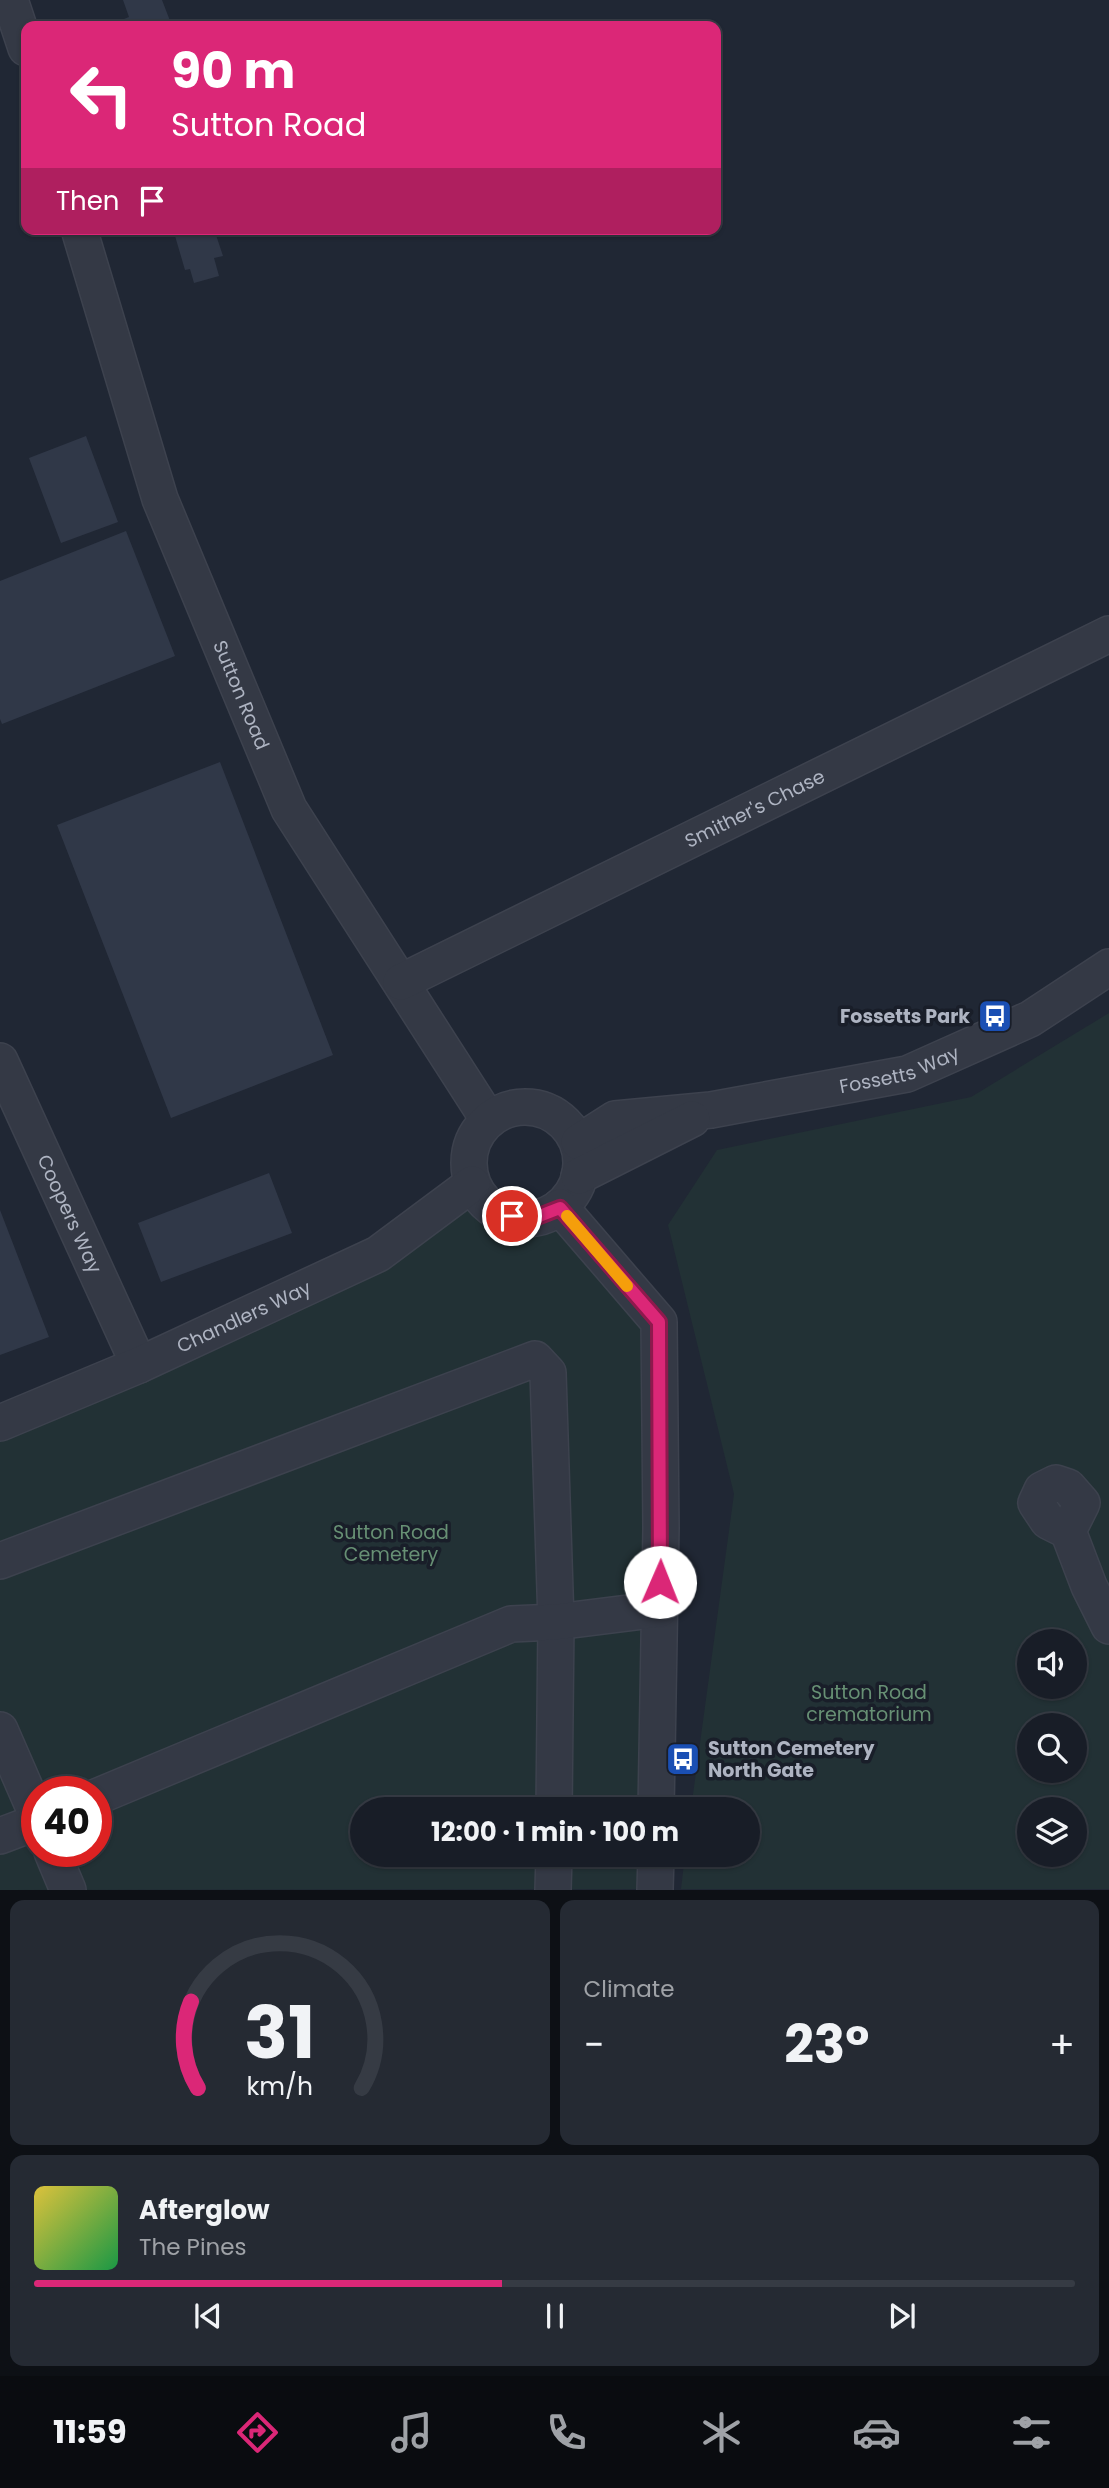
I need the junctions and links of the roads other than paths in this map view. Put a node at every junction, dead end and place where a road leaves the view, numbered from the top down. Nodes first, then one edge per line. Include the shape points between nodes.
1 (10, 0) edge
2 (21, 33) edge
3 (81, 235) edge
4 (1109, 634) edge
5 (1109, 967) edge
6 (401, 982) junction
7 (0, 1061) edge
8 (711, 1110) junction
9 (488, 1119) junction
10 (579, 1142) junction
11 (579, 1176) junction
12 (472, 1184) junction
13 (560, 1208) junction
14 (139, 1365) junction
15 (0, 1423) edge
16 (1068, 1531) dead end
17 (0, 1560) edge
18 (660, 1609) junction
19 (556, 1622) junction
20 (1109, 1626) edge
21 (0, 1730) edge
22 (21, 1778) edge
23 (112, 1790) edge
24 (554, 1797) edge
25 (656, 1797) edge
26 (21, 1828) edge
27 (0, 1836) edge
28 (58, 1867) edge
29 (554, 1867) edge
30 (656, 1867) edge
31 (68, 1889) edge
32 (554, 1889) edge
33 (655, 1889) edge

1 - 2 street
3 - 6 street, Sutton Road via 160,499 289,809
4 - 6 street, Smither's Chase
5 - 8 street, Fossetts Way via 1030,1019 907,1074
6 - 9 street, Sutton Road
7 - 14 street, Coopers Way
8 - 10 street, Fossetts Way via 615,1119
8 - 11 street, Fossetts Way
9 - 10 street via 525,1105 558,1116
9 - 12 street via 476,1133 468,1155
10 - 11 street
11 - 13 street via 576,1188
12 - 13 street via 495,1211 529,1220
12 - 14 street, Chandlers Way via 378,1254
13 - 18 street via 659,1322
14 - 15 street, Chandlers Way
16 - 20 street
17 - 19 street via 535,1359 548,1373
18 - 19 street
18 - 25 street
19 - 23 street via 511,1625
19 - 24 street
21 - 22 street
26 - 27 street
28 - 31 street
29 - 32 street
30 - 33 street

